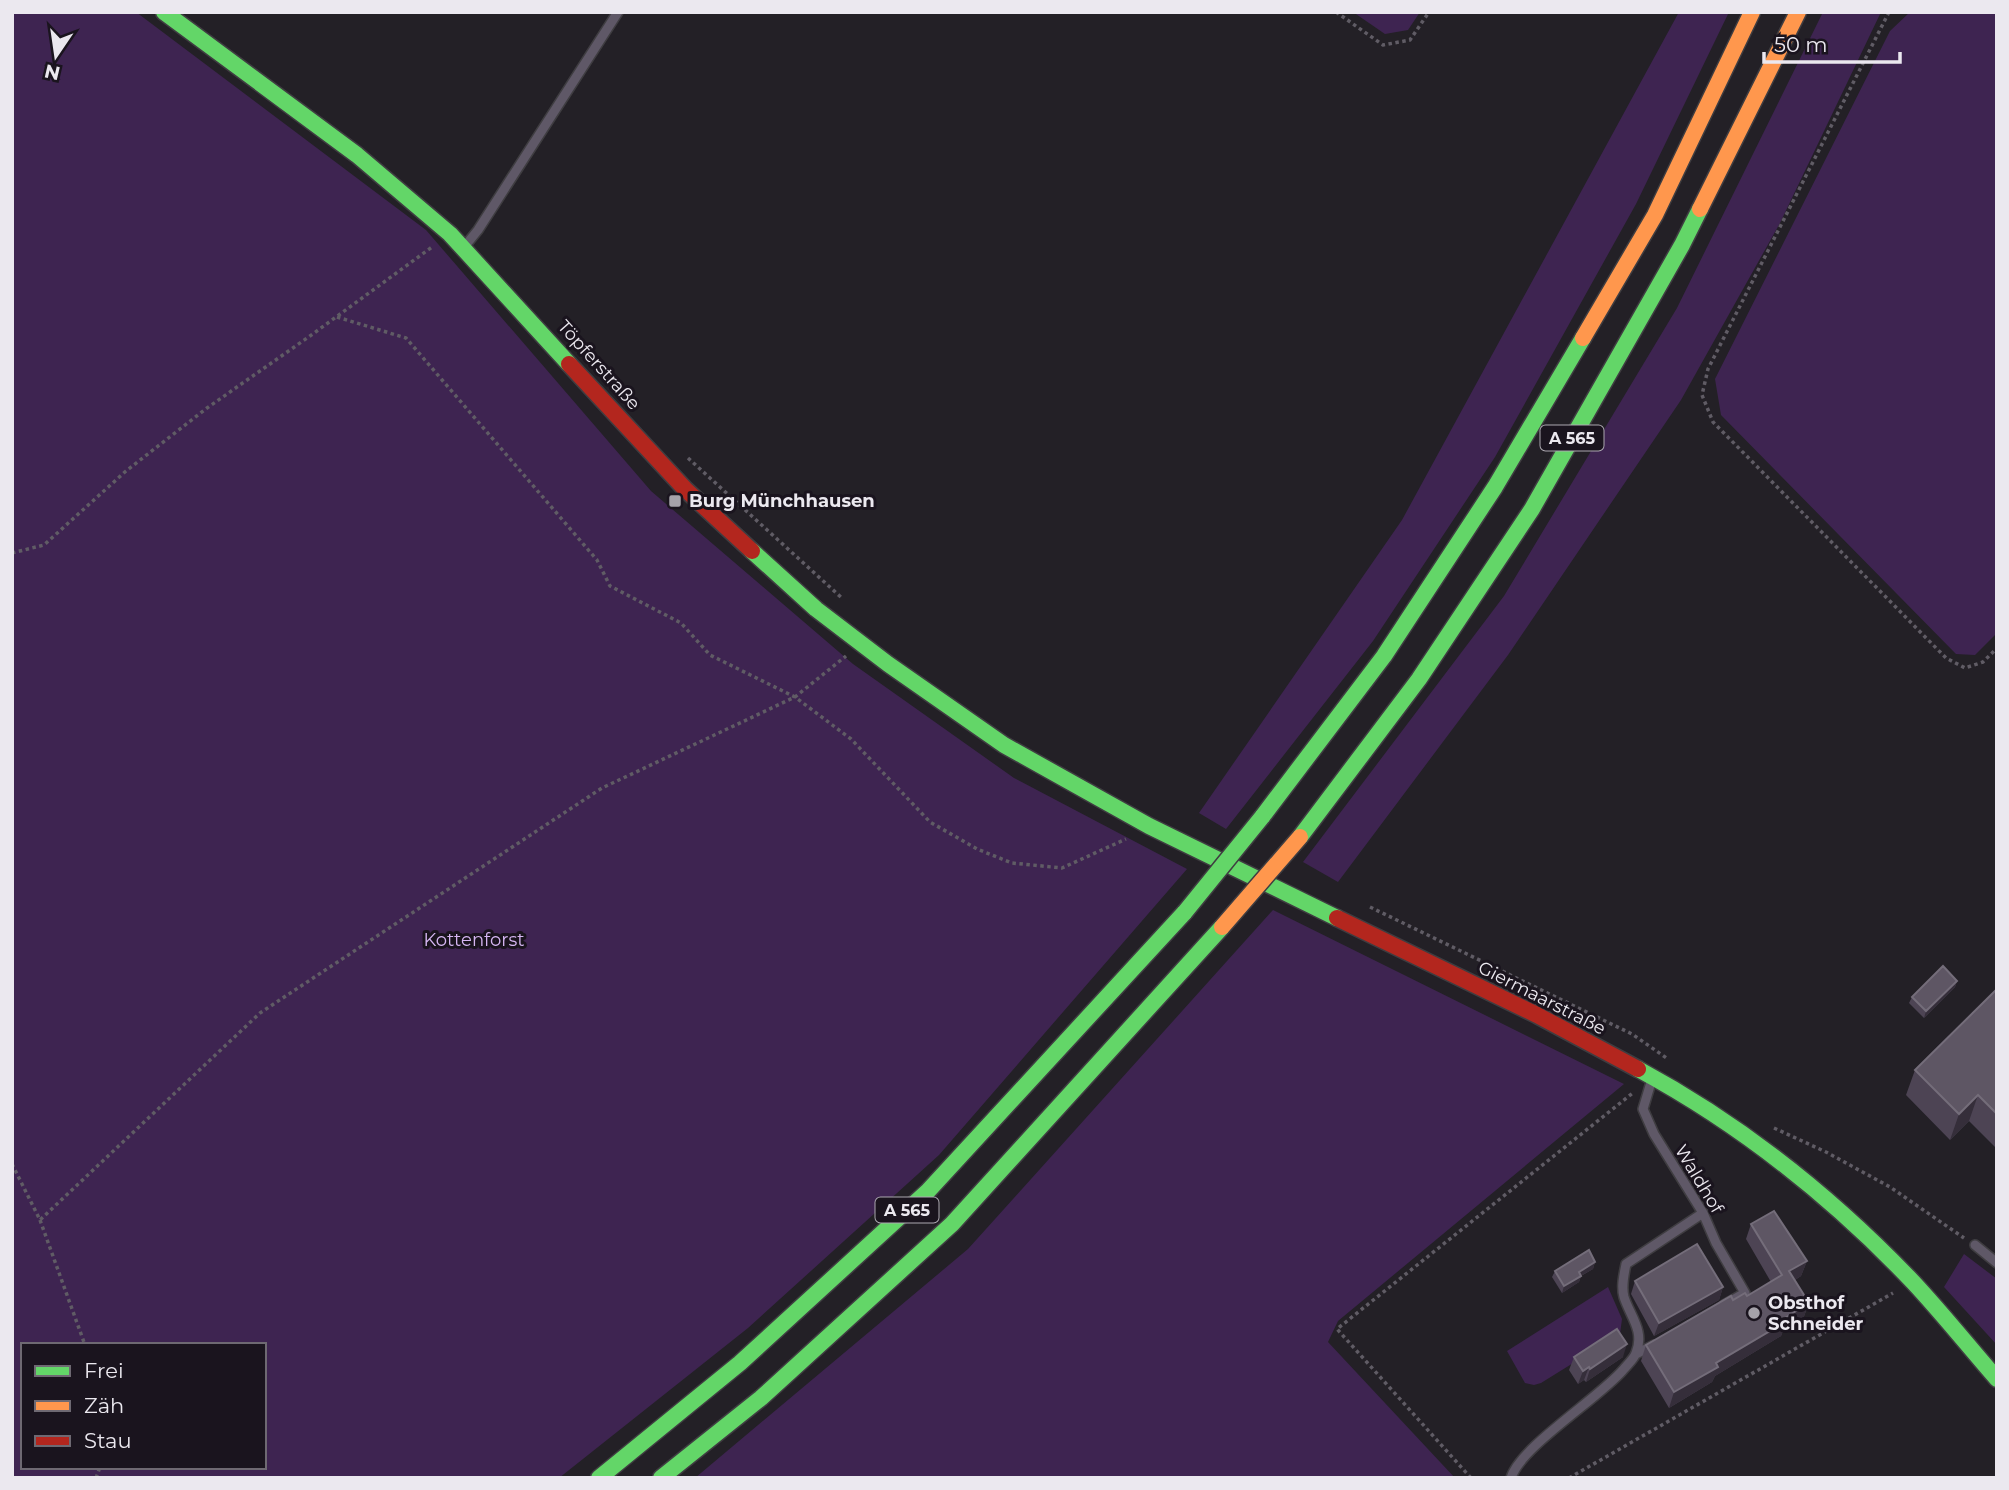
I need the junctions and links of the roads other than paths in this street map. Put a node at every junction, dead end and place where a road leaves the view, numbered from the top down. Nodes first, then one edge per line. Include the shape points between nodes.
1 (164, 12) edge
2 (618, 12) edge
3 (1752, 12) edge
4 (1798, 12) edge
5 (464, 247) junction
6 (1004, 745) joint
7 (1652, 1077) junction
8 (1703, 1213) junction
9 (1975, 1245) road end
10 (1997, 1263) edge
11 (1712, 1312) edge
12 (1667, 1337) edge
13 (1636, 1354) junction
14 (1997, 1378) edge
15 (599, 1478) edge
16 (661, 1478) edge
17 (1511, 1478) edge

1 - 5 main road, Töpferstraße via 356,155
2 - 5 lane
3 - 15 main road, A 565, bridge via 1655,215 1495,487 1384,656 1262,817 1185,912 928,1191 740,1363
4 - 16 main road, A 565, bridge via 1682,245 1532,509 1419,679 1300,836 952,1224 761,1398
5 - 6 main road, Töpferstraße via 685,489 816,609
6 - 7 main road, Giermaarstraße via 1141,821
7 - 8 lane, Waldhof via 1643,1109
7 - 14 main road, Giermaarstraße via 1752,1140 1841,1213 1913,1282
8 - 11 lane, Waldhof via 1745,1293
8 - 13 lane via 1626,1264 1624,1295 1640,1334
9 - 10 lane
12 - 13 lane
13 - 17 lane via 1609,1386 1528,1451

